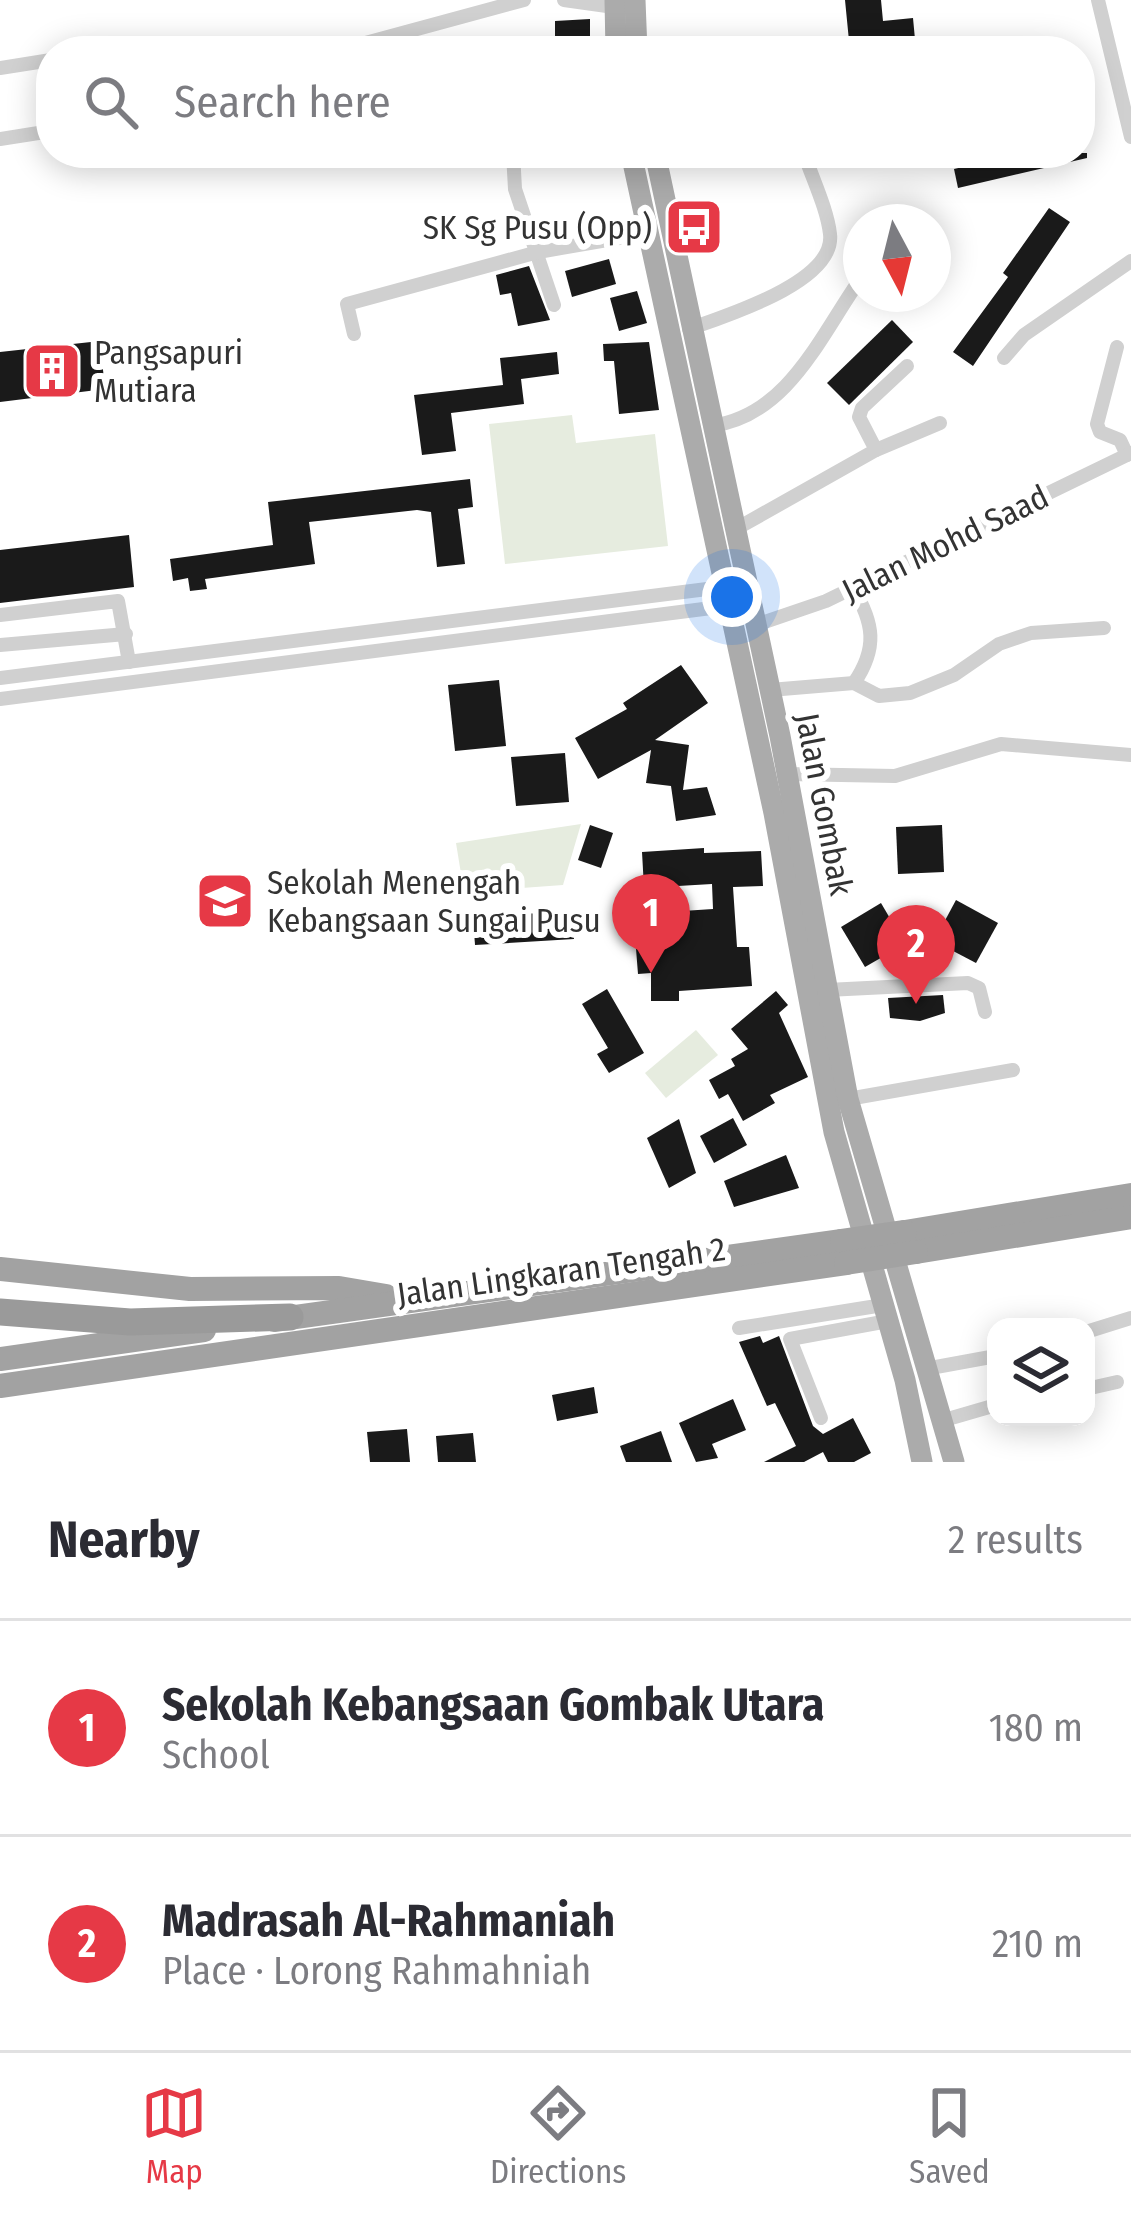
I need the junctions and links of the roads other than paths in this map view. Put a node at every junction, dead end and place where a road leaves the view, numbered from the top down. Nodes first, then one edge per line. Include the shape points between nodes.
1 (524, 0) edge
2 (564, 0) edge
3 (1098, 0) edge
4 (621, 2) edge
5 (391, 36) edge
6 (618, 36) edge
7 (632, 36) edge
8 (36, 62) edge
9 (0, 68) edge
10 (36, 133) edge
11 (1131, 137) edge
12 (0, 139) edge
13 (512, 168) edge
14 (634, 168) edge
15 (658, 168) edge
16 (809, 168) edge
17 (648, 233) junction
18 (538, 252) junction
19 (1131, 261) edge
20 (843, 304) edge
21 (554, 305) dead end
22 (689, 328) junction
23 (354, 334) dead end
24 (1117, 347) dead end
25 (1004, 358) dead end
26 (907, 366) dead end
27 (940, 422) dead end
28 (711, 425) junction
29 (876, 451) junction
30 (1129, 454) edge
31 (734, 530) junction
32 (853, 588) junction
33 (725, 596) junction
34 (0, 616) edge
35 (756, 625) junction
36 (1104, 628) dead end
37 (126, 634) junction
38 (0, 646) edge
39 (239, 648) junction
40 (129, 662) junction
41 (241, 668) junction
42 (0, 678) edge
43 (854, 683) junction
44 (770, 690) junction
45 (0, 699) edge
46 (1131, 755) edge
47 (787, 774) junction
48 (827, 990) junction
49 (985, 1012) dead end
50 (1013, 1070) dead end
51 (848, 1100) junction
52 (1131, 1195) edge
53 (1131, 1217) edge
54 (911, 1242) junction
55 (844, 1252) junction
56 (0, 1269) edge
57 (414, 1300) junction
58 (0, 1312) edge
59 (885, 1313) junction
60 (290, 1317) junction
61 (1131, 1318) edge
62 (739, 1328) dead end
63 (1095, 1329) edge
64 (987, 1358) edge
65 (0, 1359) edge
66 (925, 1369) junction
67 (1117, 1382) dead end
68 (0, 1385) edge
69 (1095, 1387) edge
70 (987, 1408) edge
71 (821, 1418) dead end
72 (941, 1421) junction
73 (922, 1462) edge
74 (954, 1462) edge

1 - 5 street
2 - 4 street
3 - 11 street
4 - 6 main road
4 - 7 main road
8 - 9 street
10 - 12 street
13 - 18 street
14 - 17 main road, Jalan Gombak
15 - 22 main road, Jalan Gombak
16 - 22 street via 829,251 798,283
17 - 18 street
17 - 33 main road, Jalan Gombak
18 - 21 street
18 - 23 street via 347,304
19 - 25 street via 1024,334
20 - 28 street via 784,390 755,415
22 - 28 main road, Jalan Gombak
24 - 30 street via 1097,424
26 - 29 street via 862,408
27 - 29 street
28 - 31 main road, Jalan Gombak
29 - 31 street
30 - 32 street, Jalan Mohd Saad
31 - 35 main road, Jalan Gombak
32 - 35 street, Jalan Mohd Saad
32 - 43 street via 870,616 872,639
33 - 39 street
33 - 41 street
33 - 59 main road, Jalan Gombak via 834,1132
34 - 37 street via 118,602
35 - 44 main road, Jalan Gombak
36 - 43 street via 1031,633 910,693 878,695
37 - 38 street
37 - 40 street
39 - 40 street
39 - 41 street
40 - 42 street
41 - 45 street
43 - 44 street
44 - 47 main road, Jalan Gombak
46 - 47 street via 1001,744 895,776
47 - 48 main road, Jalan Gombak
48 - 49 street via 968,983 979,988
48 - 51 main road, Jalan Gombak
50 - 51 street
51 - 66 main road, Jalan Gombak
52 - 54 highway, Jalan Lingkaran Tengah 2
53 - 54 highway, Jalan Lingkaran Tengah 2
54 - 55 highway, Jalan Lingkaran Tengah 2, bridge
55 - 57 highway, Jalan Lingkaran Tengah 2
55 - 68 highway, Jalan Lingkaran Tengah 2
56 - 57 highway via 190,1289 339,1288
57 - 60 highway, Jalan Lingkaran Tengah 2
58 - 60 highway via 130,1322
59 - 62 street
59 - 71 street via 790,1340
59 - 73 main road, Jalan Gombak
60 - 65 highway, Jalan Lingkaran Tengah 2
61 - 63 street
64 - 66 street
66 - 72 main road, Jalan Gombak
67 - 69 street
70 - 72 street
72 - 74 main road, Jalan Gombak

